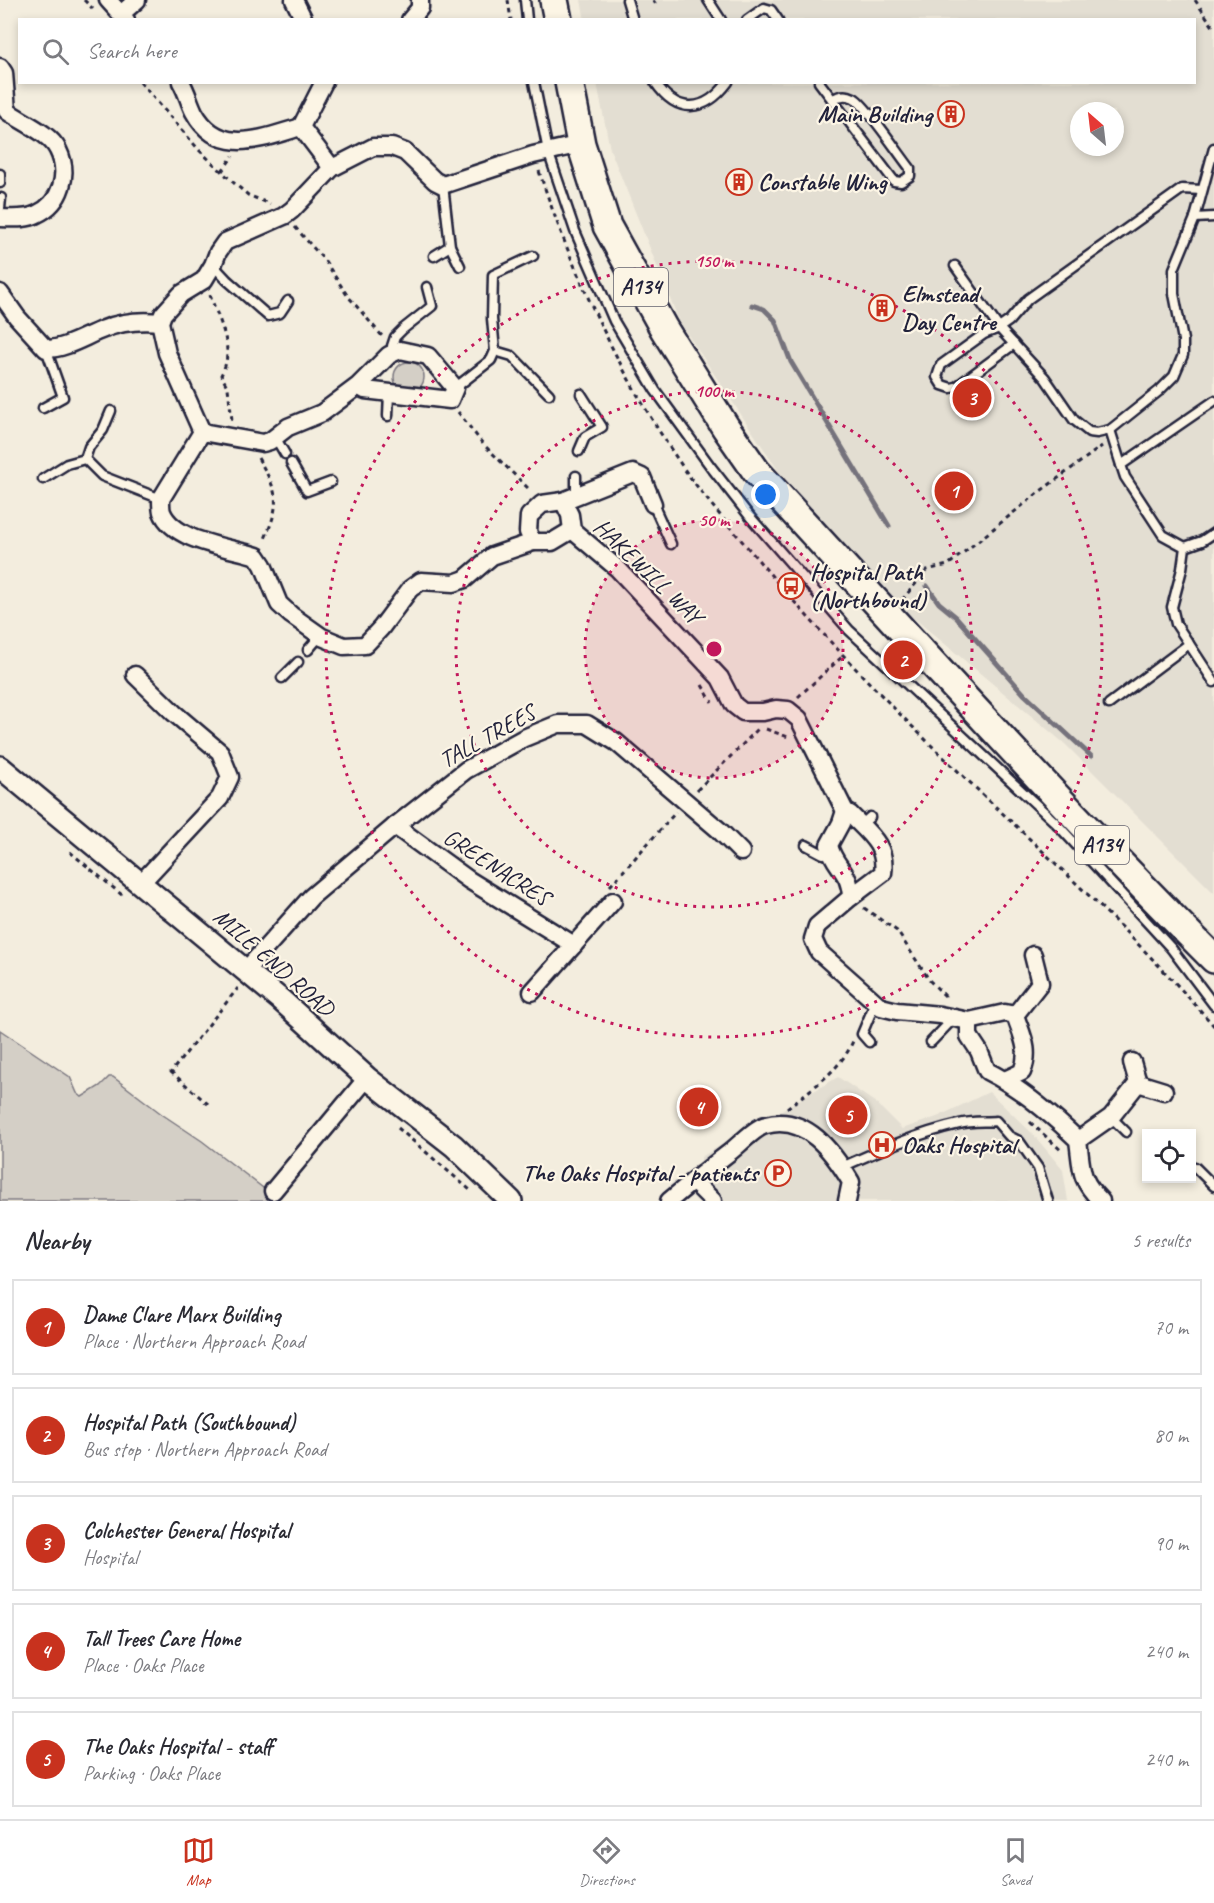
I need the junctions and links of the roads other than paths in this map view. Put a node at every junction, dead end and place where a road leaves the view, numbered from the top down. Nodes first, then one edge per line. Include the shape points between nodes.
1 (108, 0) edge
2 (137, 0) edge
3 (294, 0) edge
4 (420, 0) edge
5 (525, 0) edge
6 (554, 0) edge
7 (627, 0) edge
8 (708, 0) edge
9 (124, 17) edge
10 (303, 18) edge
11 (412, 18) edge
12 (527, 18) edge
13 (558, 18) edge
14 (632, 18) edge
15 (720, 18) edge
16 (750, 18) edge
17 (777, 18) edge
18 (0, 68) edge
19 (182, 84) edge
20 (323, 84) edge
21 (534, 84) edge
22 (569, 84) edge
23 (656, 84) edge
24 (726, 84) edge
25 (820, 84) edge
26 (832, 100) junction
27 (301, 127) junction
28 (581, 144) junction
29 (1214, 148) edge
30 (548, 151) junction
31 (332, 168) junction
32 (0, 174) edge
33 (0, 183) edge
34 (443, 185) junction
35 (1202, 190) junction
36 (1, 198) edge
37 (0, 209) edge
38 (1214, 217) edge
39 (0, 218) edge
40 (1195, 218) junction
41 (450, 246) junction
42 (434, 256) dead end
43 (533, 256) dead end
44 (213, 265) junction
45 (460, 266) dead end
46 (955, 266) dead end
47 (427, 287) dead end
48 (0, 293) edge
49 (288, 301) dead end
50 (160, 322) junction
51 (999, 328) junction
52 (1014, 344) junction
53 (394, 348) junction
54 (46, 349) junction
55 (495, 351) junction
56 (358, 386) junction
57 (456, 388) junction
58 (389, 393) junction
59 (549, 394) dead end
60 (581, 394) dead end
61 (1214, 401) edge
62 (43, 408) dead end
63 (111, 411) dead end
64 (388, 416) dead end
65 (1110, 430) junction
66 (202, 432) junction
67 (275, 437) junction
68 (579, 451) dead end
69 (285, 454) dead end
70 (85, 459) junction
71 (291, 463) dead end
72 (1121, 465) junction
73 (576, 476) dead end
74 (44, 479) dead end
75 (332, 482) dead end
76 (570, 498) junction
77 (161, 499) junction
78 (653, 504) joint
79 (572, 530) junction
80 (1214, 532) edge
81 (533, 542) junction
82 (671, 544) dead end
83 (1185, 547) junction
84 (320, 636) junction
85 (1189, 644) junction
86 (308, 650) dead end
87 (298, 662) dead end
88 (135, 675) dead end
89 (282, 678) dead end
90 (1214, 682) edge
91 (1109, 704) dead end
92 (0, 767) edge
93 (845, 811) junction
94 (395, 826) junction
95 (806, 845) dead end
96 (741, 852) dead end
97 (831, 853) junction
98 (141, 883) junction
99 (851, 898) junction
100 (613, 901) dead end
101 (574, 945) junction
102 (1033, 955) dead end
103 (1214, 959) edge
104 (238, 980) junction
105 (532, 992) dead end
106 (875, 1003) junction
107 (1214, 1005) edge
108 (1015, 1015) junction
109 (954, 1018) junction
110 (869, 1042) dead end
111 (931, 1042) dead end
112 (1132, 1062) dead end
113 (367, 1078) junction
114 (1005, 1080) junction
115 (1138, 1083) junction
116 (1164, 1091) dead end
117 (1111, 1117) junction
118 (1126, 1132) dead end
119 (1078, 1140) junction
120 (842, 1167) junction
121 (1196, 1168) edge
122 (693, 1181) junction
123 (1214, 1186) edge
124 (273, 1191) dead end
125 (510, 1201) edge
126 (669, 1201) edge
127 (713, 1201) edge
128 (847, 1201) edge
129 (1048, 1201) edge
130 (1101, 1201) edge

1 - 9 street
2 - 9 street
3 - 10 street
4 - 11 street via 420,8
5 - 12 lane
6 - 13 main road
7 - 14 lane
8 - 15 lane
16 - 17 lane via 764,8
18 - 39 street via 4,73 7,111 45,135 58,149 64,170 61,190 49,206 36,215
19 - 27 street via 204,127 221,139 240,142
20 - 27 street
21 - 30 lane
22 - 28 main road, A134
23 - 24 lane via 678,105 693,107 715,98
25 - 26 lane
26 - 26 lane via 894,181 901,182 910,176 910,168 861,104 847,95
27 - 31 street
28 - 30 street
28 - 103 main road, A134 via 607,226 664,329 756,471 1000,738
29 - 35 lane
30 - 34 street
30 - 107 lane via 575,231 614,321 655,390 718,476 849,630 1056,823 1171,948
31 - 34 street via 373,147 392,147 405,152
31 - 44 street via 284,216 225,242
32 - 33 lane
34 - 41 lane
35 - 40 lane
35 - 51 lane via 1182,189 1028,299
36 - 37 lane
38 - 40 lane
40 - 65 lane via 1173,279 1183,355 1174,376
41 - 42 lane
41 - 45 lane
43 - 55 lane via 494,275
44 - 49 lane via 267,316 280,313
44 - 50 street via 204,280 181,294
46 - 51 lane
47 - 53 lane via 432,306 395,337
48 - 54 street
50 - 54 street via 137,320 106,328 57,349
50 - 66 street via 167,353
51 - 52 lane
51 - 52 lane via 984,334 941,365 937,377 942,385 956,387
52 - 65 lane via 1082,428 1097,433
53 - 56 street
53 - 57 street via 428,357
54 - 62 lane via 63,397
55 - 57 lane via 491,360
55 - 59 lane via 512,356
56 - 58 street
56 - 67 street via 322,413
57 - 58 street via 450,400
58 - 64 lane
60 - 68 lane via 602,427 585,437
61 - 72 lane
63 - 70 lane
65 - 72 lane
66 - 67 street via 263,443
66 - 77 street
67 - 69 lane
70 - 74 lane via 67,464
70 - 77 lane via 102,476
71 - 75 lane via 307,491
72 - 83 lane via 1163,535
73 - 76 lane
76 - 78 street, HAKEWILL WAY via 633,473 642,477
76 - 79 street, HAKEWILL WAY
76 - 81 street, HAKEWILL WAY via 542,504 529,516 528,532
77 - 84 street via 161,511 169,524 187,537 257,556 279,604
78 - 82 lane
79 - 81 street via 552,542
79 - 93 street, HAKEWILL WAY via 618,568 720,678 734,705 743,712 788,710 799,719
80 - 83 lane
81 - 84 street via 492,556 465,579 454,583 421,581 410,589 365,645 344,646
83 - 85 lane via 1172,607 1176,624
84 - 86 lane
85 - 90 lane
85 - 91 lane
87 - 89 lane
88 - 98 street via 220,752 230,777 220,798
92 - 98 street, MILE END ROAD
93 - 97 street via 829,845
93 - 99 street, HAKEWILL WAY via 866,821 883,852 884,862 883,873
94 - 96 street, TALL TREES via 466,770 524,738 558,724 587,724 616,742
94 - 101 street, GREENACRES via 469,880
94 - 104 street, TALL TREES via 311,897
95 - 97 lane via 823,854
97 - 99 street via 847,874
98 - 104 street, MILE END ROAD
99 - 106 street, HAKEWILL WAY via 817,926 813,939 819,952
100 - 101 street
101 - 105 street
102 - 108 street via 1040,983
104 - 113 street, MILE END ROAD
106 - 109 street, HAKEWILL WAY via 897,1011
106 - 110 lane via 862,1034
108 - 109 street, HAKEWILL WAY
108 - 114 street via 1027,1060 1022,1072
109 - 111 lane
109 - 114 street via 979,1051 987,1071
112 - 115 street
113 - 124 street
113 - 125 street, MILE END ROAD via 454,1146
114 - 119 street via 1037,1098
115 - 116 street
115 - 117 street
117 - 118 lane
117 - 119 street
119 - 130 street via 1080,1169 1089,1190
120 - 122 street via 817,1138 784,1123 764,1125
120 - 128 street via 850,1182
120 - 129 lane via 962,1123 996,1121 1019,1141 1038,1168
121 - 123 lane
122 - 126 street
122 - 127 street

